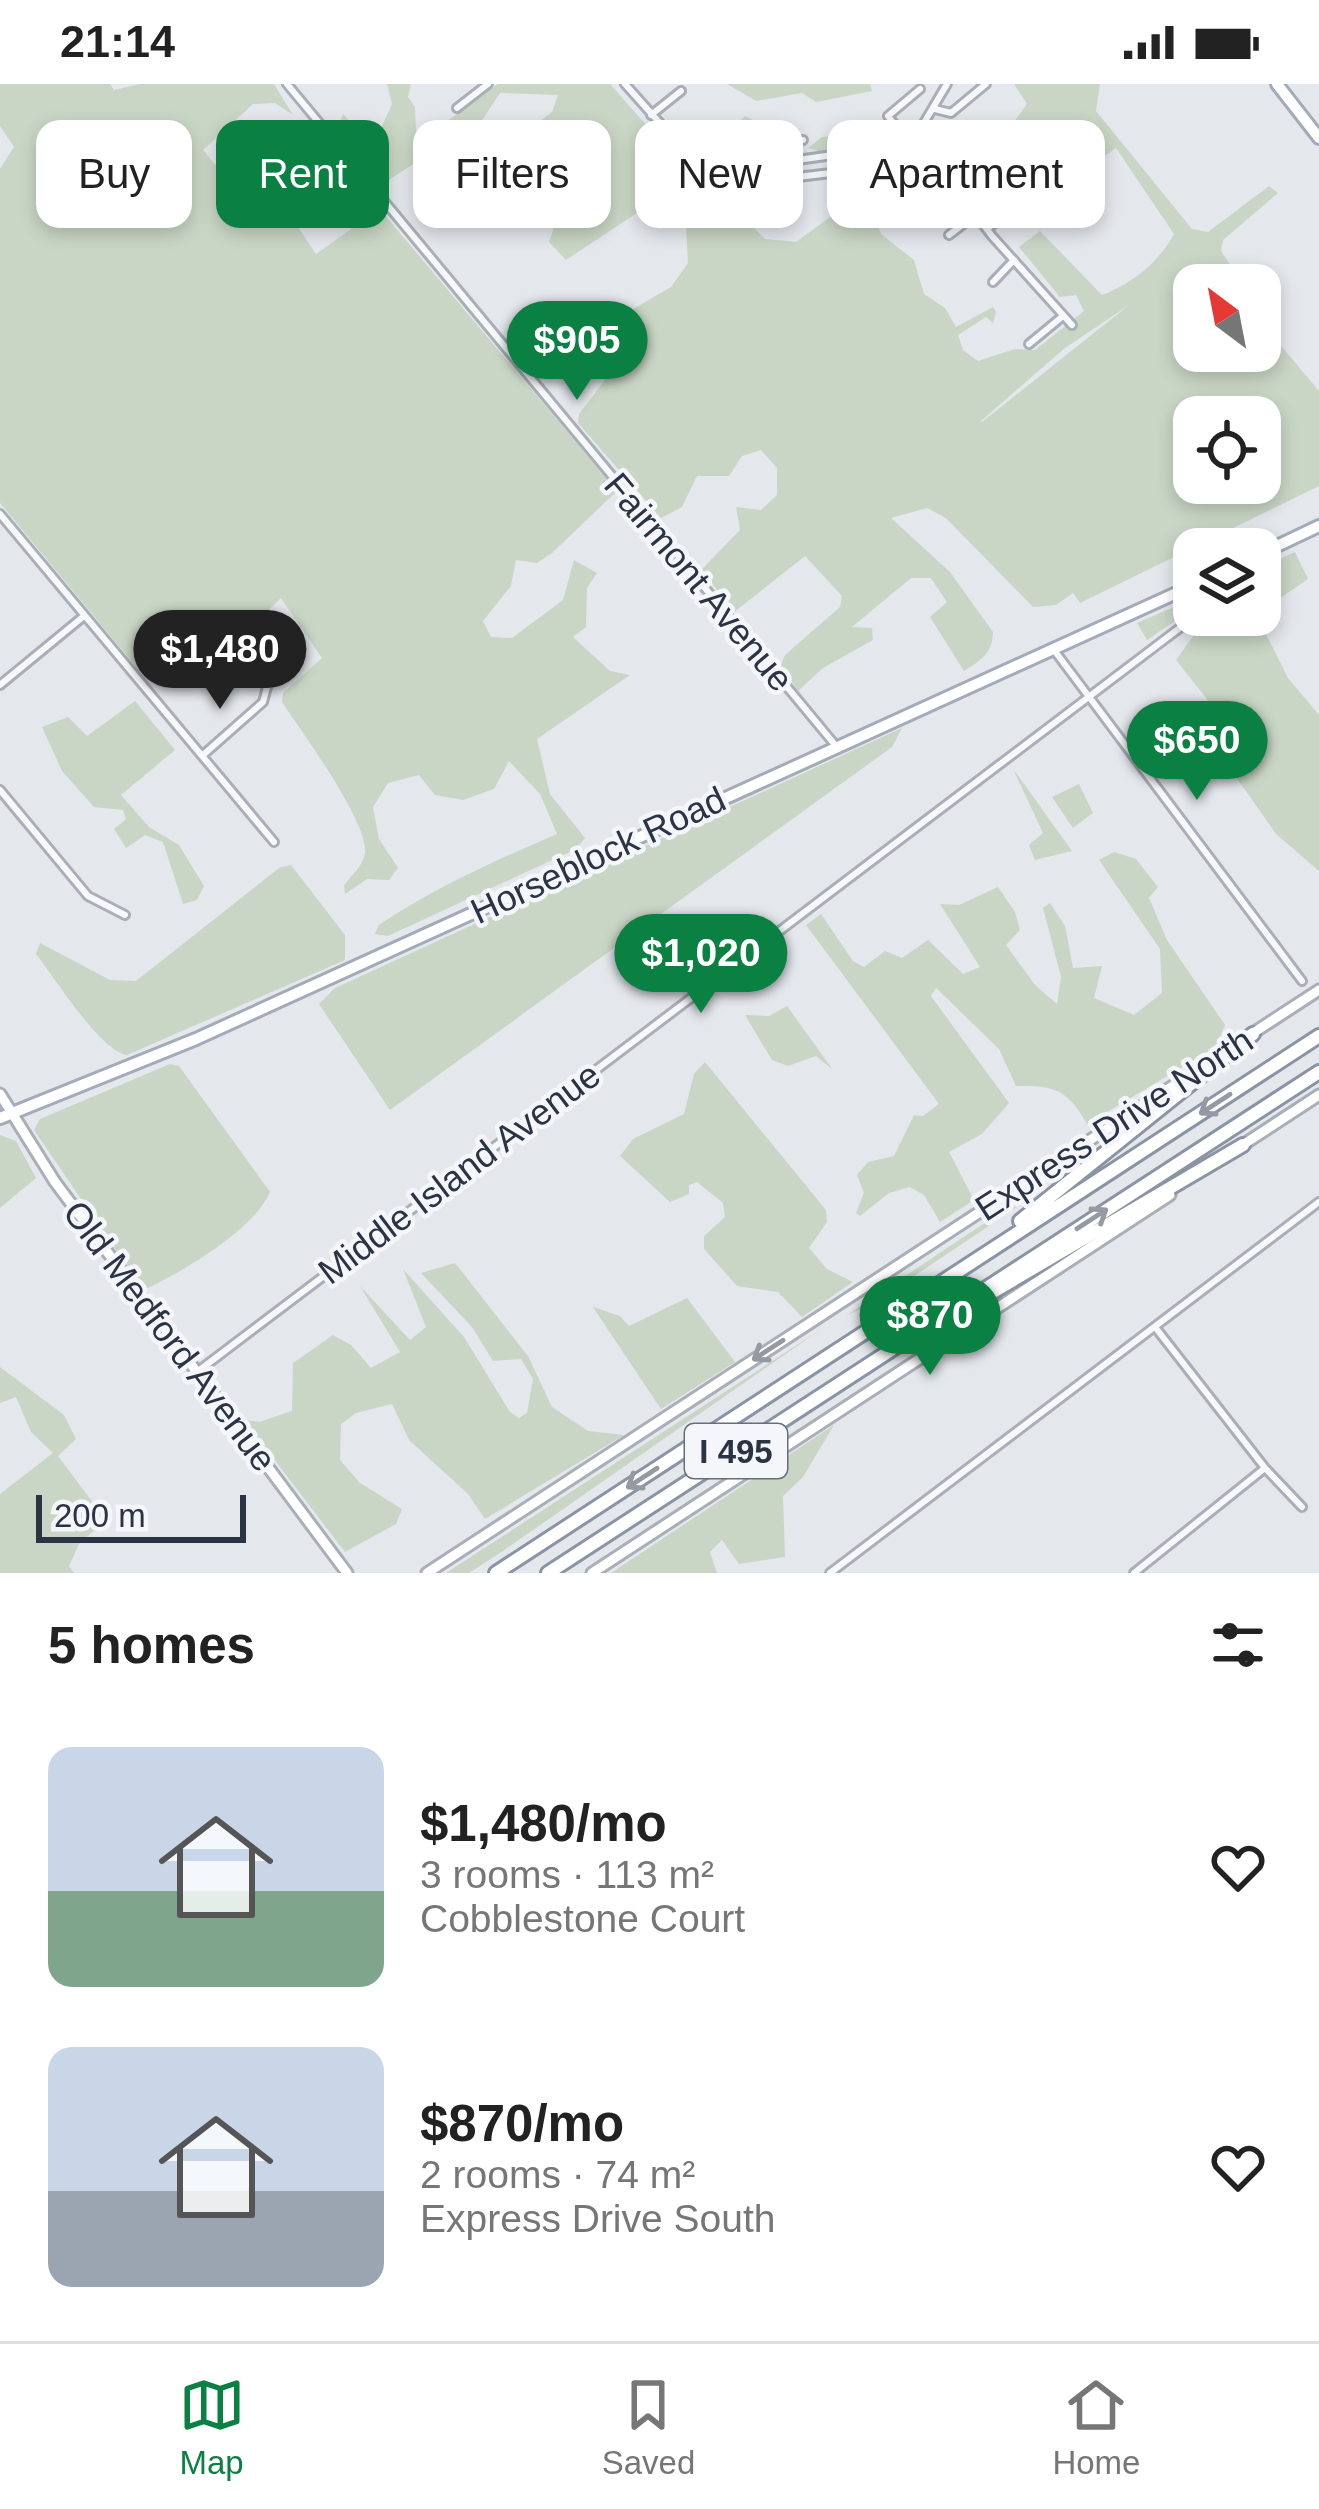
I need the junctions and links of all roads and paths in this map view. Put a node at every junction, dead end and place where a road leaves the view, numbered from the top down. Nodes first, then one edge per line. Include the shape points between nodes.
1 (287, 84) edge
2 (488, 84) edge
3 (626, 84) edge
4 (947, 84) edge
5 (986, 84) edge
6 (1277, 84) edge
7 (920, 89) dead end
8 (681, 92) dead end
9 (457, 108) dead end
10 (935, 109) junction
11 (650, 116) junction
12 (654, 120) edge
13 (892, 120) edge
14 (925, 120) edge
15 (1319, 139) edge
16 (958, 228) edge
17 (987, 229) edge
18 (949, 235) dead end
19 (1014, 260) junction
20 (993, 281) dead end
21 (1064, 315) junction
22 (1072, 325) dead end
23 (1028, 344) dead end
24 (0, 514) edge
25 (1319, 526) edge
26 (1281, 544) edge
27 (1173, 595) edge
28 (84, 616) junction
29 (1173, 633) edge
30 (1054, 650) junction
31 (0, 685) edge
32 (267, 687) dead end
33 (1088, 695) junction
34 (836, 746) junction
35 (203, 754) junction
36 (0, 790) edge
37 (274, 842) dead end
38 (125, 915) dead end
39 (1302, 981) dead end
40 (1319, 990) edge
41 (1253, 1034) junction
42 (1319, 1036) edge
43 (1319, 1072) edge
44 (0, 1094) edge
45 (1319, 1095) edge
46 (6, 1116) edge
47 (1243, 1145) junction
48 (1319, 1202) edge
49 (951, 1276) junction
50 (1155, 1327) junction
51 (923, 1328) junction
52 (197, 1372) junction
53 (1264, 1468) junction
54 (1302, 1507) dead end
55 (347, 1573) edge
56 (427, 1573) edge
57 (496, 1573) edge
58 (548, 1573) edge
59 (592, 1573) edge
60 (830, 1573) edge
61 (1134, 1573) edge

1 - 34 street, Fairmont Avenue
2 - 9 street
3 - 11 street
4 - 10 street
5 - 10 street via 951,112
6 - 15 main road
7 - 13 street
8 - 11 street
10 - 14 street
11 - 12 street
16 - 18 street
17 - 19 street
19 - 20 street
19 - 21 street
21 - 22 street
21 - 23 street
24 - 28 street
25 - 26 main road
27 - 30 main road, Horseblock Road
28 - 31 street
28 - 35 street
29 - 33 street, Middle Island Avenue
30 - 33 street
30 - 34 main road, Horseblock Road
32 - 35 street via 262,702
33 - 39 street
33 - 52 street, Middle Island Avenue
34 - 46 main road, Horseblock Road via 196,1039
35 - 37 street
36 - 38 street via 88,896
40 - 41 main road, Express Drive North
41 - 49 highway
41 -> 56 main road, Express Drive North
42 -> 49 highway, I 495
51 -> 43 highway, I 495
44 - 46 main road, Old Medford Avenue
45 - 47 main road
46 - 52 main road, Old Medford Avenue
47 - 51 highway via 1031,1274
47 - 59 main road
48 - 50 street
49 -> 57 highway, I 495
50 - 53 street
50 - 60 street
51 - 58 highway, I 495
52 - 55 main road, Old Medford Avenue
53 - 54 street
53 - 61 street

